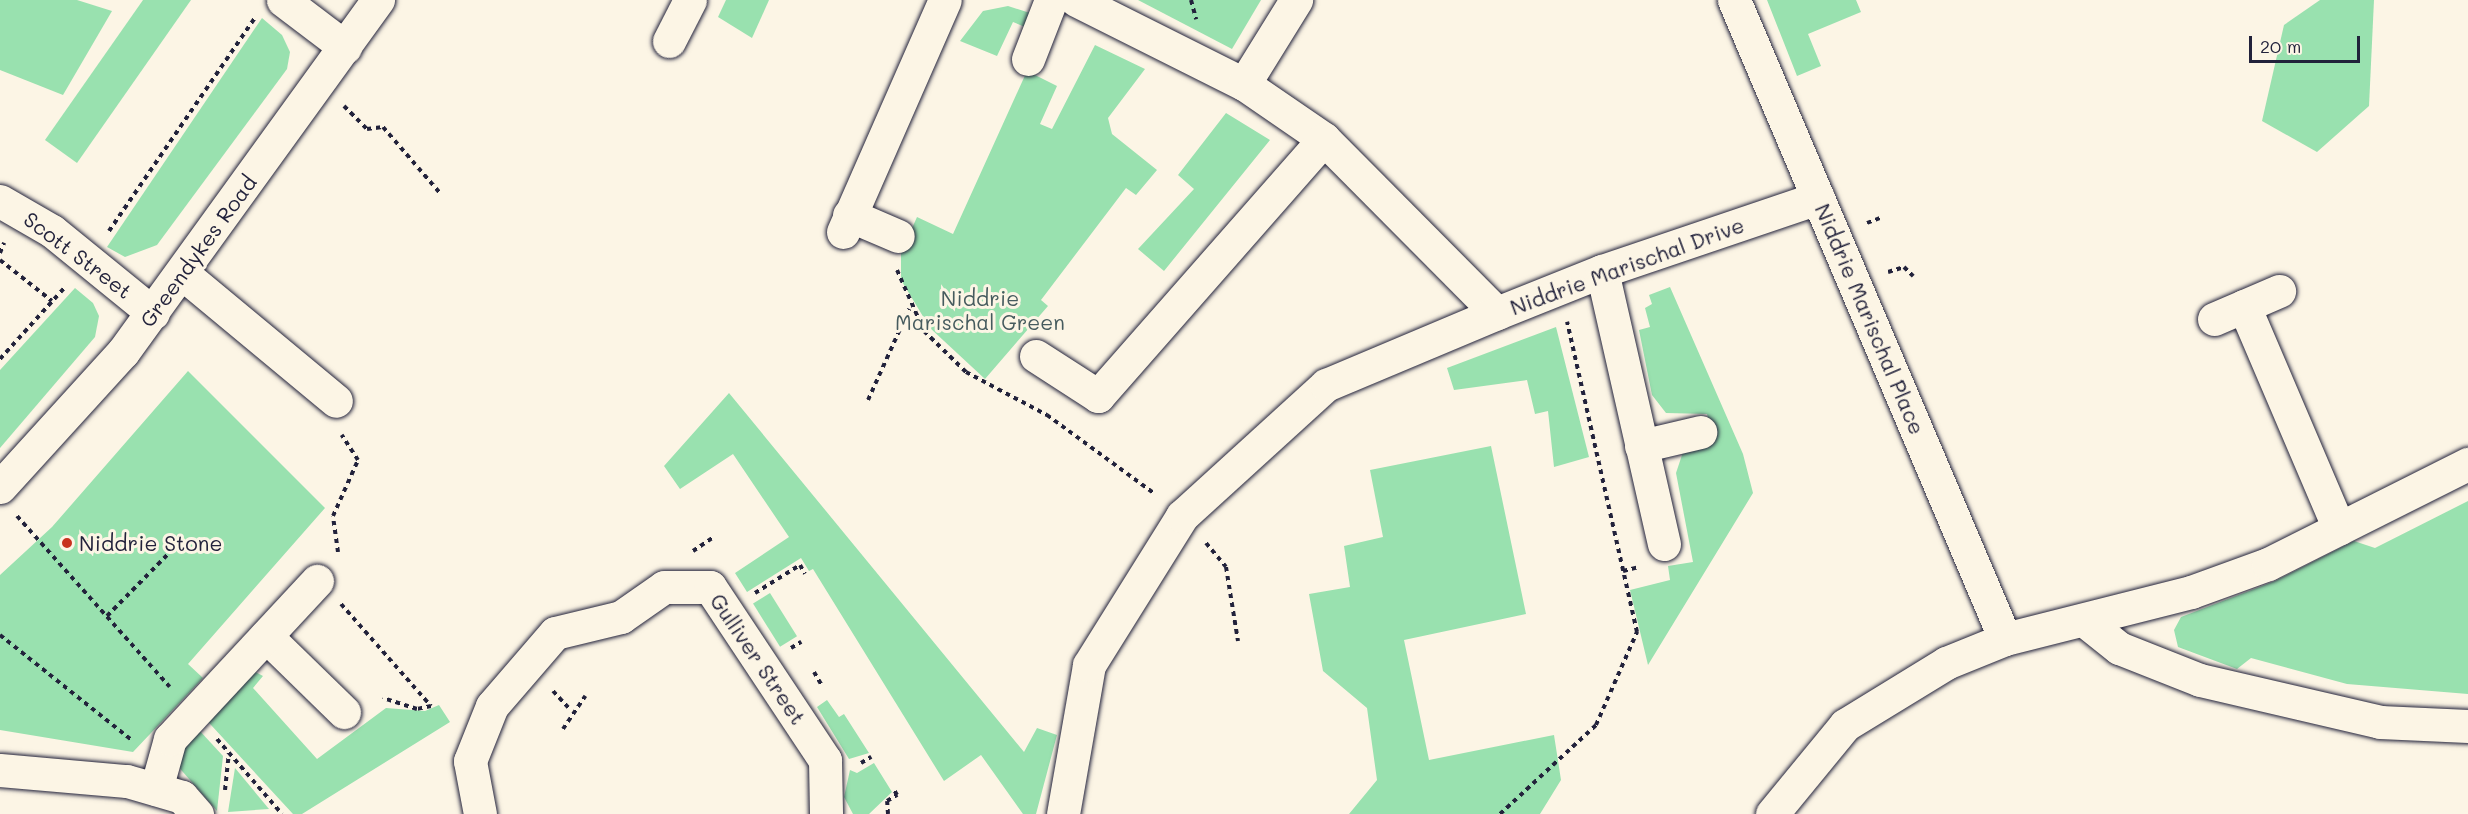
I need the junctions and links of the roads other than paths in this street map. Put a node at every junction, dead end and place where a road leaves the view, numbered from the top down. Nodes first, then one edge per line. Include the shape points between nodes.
1 (378, 0) edge
2 (690, 0) edge
3 (945, 0) edge
4 (1051, 0) edge
5 (1076, 0) edge
6 (1296, 0) edge
7 (1734, 0) edge
8 (272, 5) edge
9 (669, 41) dead end
10 (345, 47) junction
11 (1028, 59) dead end
12 (1244, 84) junction
13 (1324, 140) junction
14 (1818, 198) junction
15 (0, 201) edge
16 (898, 236) road end
17 (1602, 271) junction
18 (182, 273) junction
19 (2279, 291) dead end
20 (2244, 306) junction
21 (153, 313) junction
22 (1497, 313) junction
23 (2214, 319) dead end
24 (1036, 356) dead end
25 (336, 414) road end
26 (1700, 432) dead end
27 (1641, 446) junction
28 (2468, 464) edge
29 (4, 497) edge
30 (2339, 530) junction
31 (1664, 544) dead end
32 (326, 587) road end
33 (2084, 620) junction
34 (266, 636) junction
35 (2005, 639) junction
36 (344, 712) dead end
37 (2468, 726) edge
38 (0, 771) edge
39 (158, 776) junction
40 (197, 814) edge
41 (480, 814) edge
42 (826, 814) edge
43 (1064, 814) edge
44 (1772, 814) edge

1 - 10 street, Greendykes Road
2 - 9 street
3 - 16 street via 846,223
4 - 11 street
5 - 12 street, Niddrie Marischal Drive
6 - 12 street
7 - 14 street, Niddrie Marischal Place
8 - 10 street
10 - 18 street, Greendykes Road
12 - 13 street, Niddrie Marischal Drive
13 - 22 street, Niddrie Marischal Drive
13 - 24 street via 1098,396
14 - 17 street, Niddrie Marischal Drive
14 - 35 street, Niddrie Marischal Place
15 - 21 street, Scott Street via 89,260
17 - 22 street, Niddrie Marischal Drive
17 - 27 street
18 - 21 street, Greendykes Road
18 - 25 street
19 - 20 street
20 - 23 street
20 - 30 street
21 - 29 street, Greendykes Road
22 - 43 street via 1326,385 1182,516 1089,665
26 - 27 street
27 - 31 street
28 - 30 street
30 - 33 street via 2268,564 2191,592
32 - 34 street
33 - 35 street
33 - 37 street via 2119,648 2200,681 2380,722
34 - 36 street
34 - 39 street via 170,739
35 - 44 street via 1946,663 1845,725
38 - 39 street via 127,781
39 - 40 street
41 - 42 street, Gulliver Street via 470,761 492,706 555,633 621,617 664,587 710,587 825,760

